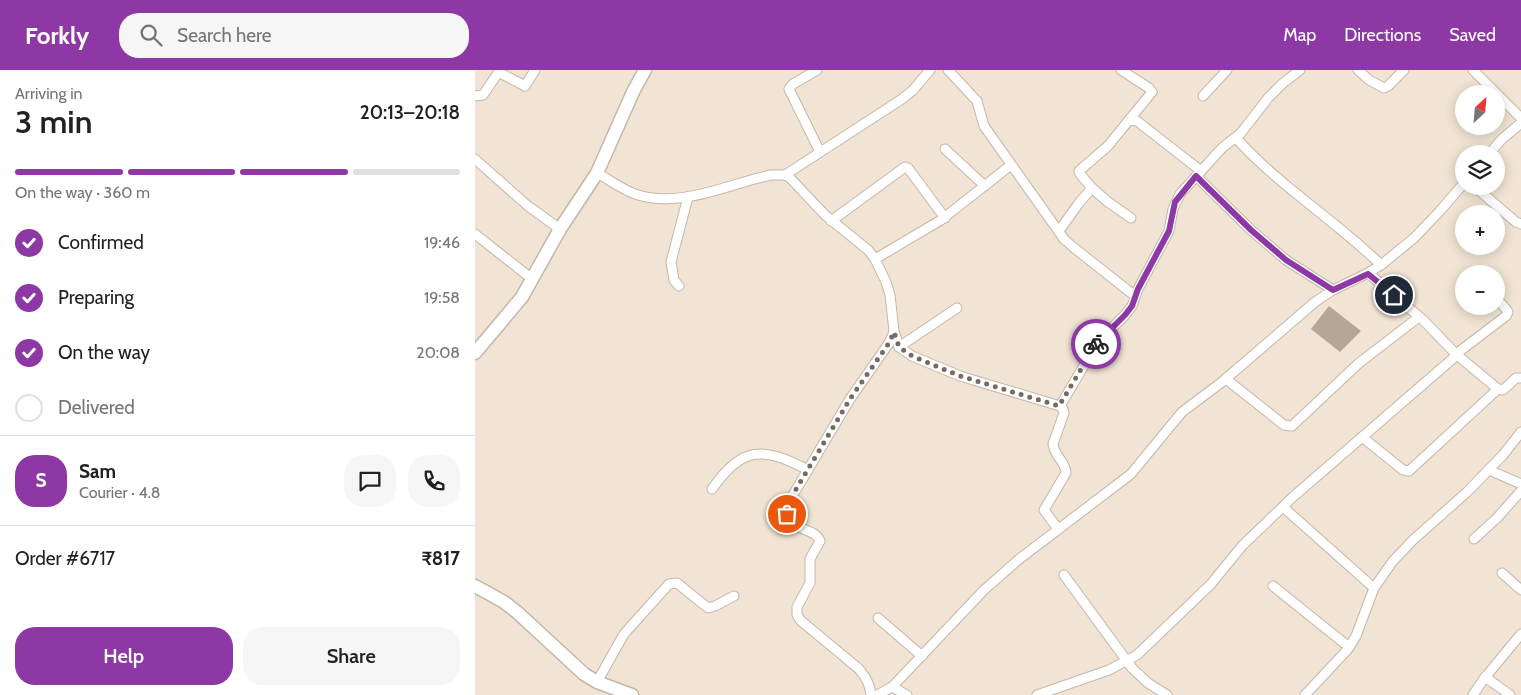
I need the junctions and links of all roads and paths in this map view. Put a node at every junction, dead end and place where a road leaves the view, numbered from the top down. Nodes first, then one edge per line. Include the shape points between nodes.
1 (535, 70) edge
2 (645, 70) edge
3 (817, 70) edge
4 (930, 70) edge
5 (948, 70) edge
6 (1121, 70) edge
7 (1227, 70) edge
8 (1300, 70) edge
9 (1358, 70) edge
10 (1403, 70) edge
11 (1473, 70) edge
12 (475, 96) edge
13 (1203, 96) dead end
14 (1521, 118) edge
15 (1129, 120) junction
16 (1521, 123) edge
17 (1236, 138) junction
18 (1497, 145) edge
19 (945, 149) dead end
20 (820, 152) junction
21 (475, 159) edge
22 (1011, 165) junction
23 (597, 173) junction
24 (1199, 174) junction
25 (785, 175) junction
26 (985, 186) junction
27 (1092, 188) junction
28 (1455, 193) edge
29 (1484, 195) edge
30 (688, 197) junction
31 (945, 218) junction
32 (1131, 218) dead end
33 (831, 221) junction
34 (1521, 224) edge
35 (560, 229) junction
36 (1059, 231) junction
37 (475, 234) edge
38 (875, 259) junction
39 (1381, 265) junction
40 (1368, 274) junction
41 (532, 279) junction
42 (679, 286) dead end
43 (1333, 290) junction
44 (1135, 296) junction
45 (957, 308) dead end
46 (1505, 308) edge
47 (1419, 317) junction
48 (894, 332) junction
49 (899, 347) junction
50 (475, 353) edge
51 (1457, 355) junction
52 (1226, 378) junction
53 (1521, 378) edge
54 (1498, 389) junction
55 (1059, 406) junction
56 (1521, 432) edge
57 (1362, 437) junction
58 (807, 470) junction
59 (1489, 470) junction
60 (1521, 484) edge
61 (712, 489) dead end
62 (1521, 491) edge
63 (1283, 507) junction
64 (1058, 529) junction
65 (1474, 539) dead end
66 (1502, 573) dead end
67 (1065, 575) dead end
68 (475, 586) edge
69 (1273, 586) dead end
70 (1374, 588) junction
71 (1521, 590) edge
72 (734, 596) dead end
73 (878, 618) dead end
74 (1521, 634) edge
75 (1349, 647) junction
76 (922, 656) junction
77 (1127, 661) junction
78 (1485, 677) junction
79 (597, 682) junction
80 (892, 686) junction
81 (632, 695) edge
82 (871, 695) edge
83 (877, 695) edge
84 (907, 695) edge
85 (1037, 695) edge
86 (1167, 695) edge
87 (1305, 695) edge
88 (1473, 695) edge
89 (1510, 695) edge

1 - 12 street via 525,86 498,73 483,95
2 - 23 street
3 - 20 street via 789,89
4 - 20 street via 902,99
5 - 22 street via 977,101 984,126
6 - 15 street via 1152,92
7 - 13 street
8 - 17 street via 1268,98
9 - 10 street via 1384,88
11 - 14 street
15 - 24 street via 1137,122
15 - 27 street via 1108,146 1079,171
16 - 18 street
17 - 24 street via 1222,148
17 - 39 street via 1262,165
19 - 26 street
20 - 25 street
21 - 35 street via 528,206
22 - 26 street
22 - 36 street
23 - 30 street via 636,195 661,200
23 - 35 street
24 - 43 street via 1251,230 1281,256
24 - 44 street via 1175,202 1169,231
25 - 30 street via 765,176
25 - 33 street
26 - 31 street
27 - 32 street
27 - 36 street
28 - 39 street via 1414,238
29 - 34 street
30 - 42 street via 671,262 674,280
31 - 33 street via 905,167
31 - 38 street
33 - 38 street
35 - 41 street
36 - 44 street via 1073,247
37 - 41 street
38 - 48 street via 890,295
39 - 40 street
40 - 43 street
40 - 47 street
41 - 50 street via 522,297
43 - 52 street
44 - 55 street via 1129,311 1089,354
45 - 49 street
46 - 51 street via 1506,316
47 - 51 street
47 - 52 street via 1352,369 1291,426 1283,425
48 - 49 street
48 - 58 street
49 - 55 street via 912,356 960,376
51 - 54 street
51 - 57 street
52 - 64 street via 1182,412 1123,482
53 - 54 street via 1516,378 1503,390
54 - 57 street via 1409,471 1403,470
55 - 64 street via 1064,413 1053,444 1066,473 1044,510
56 - 59 street
57 - 63 street
58 - 61 street via 785,458 761,453 730,466
58 - 82 street via 787,506 787,514 798,527 820,541 810,559 810,583 797,607 797,615 859,669 870,686
59 - 60 street
59 - 70 street via 1413,540
62 - 65 street
63 - 70 street
63 - 77 street via 1151,644
64 - 76 street via 984,590
66 - 71 street
67 - 77 street
68 - 79 street via 518,613 584,674
69 - 75 street
70 - 75 street
72 - 79 street via 708,608 677,583 669,584 623,634
73 - 76 street
74 - 78 street
75 - 87 street
76 - 80 street
77 - 85 street
77 - 86 street via 1139,676
78 - 88 street
78 - 89 street
79 - 81 street
80 - 83 street
80 - 84 street

